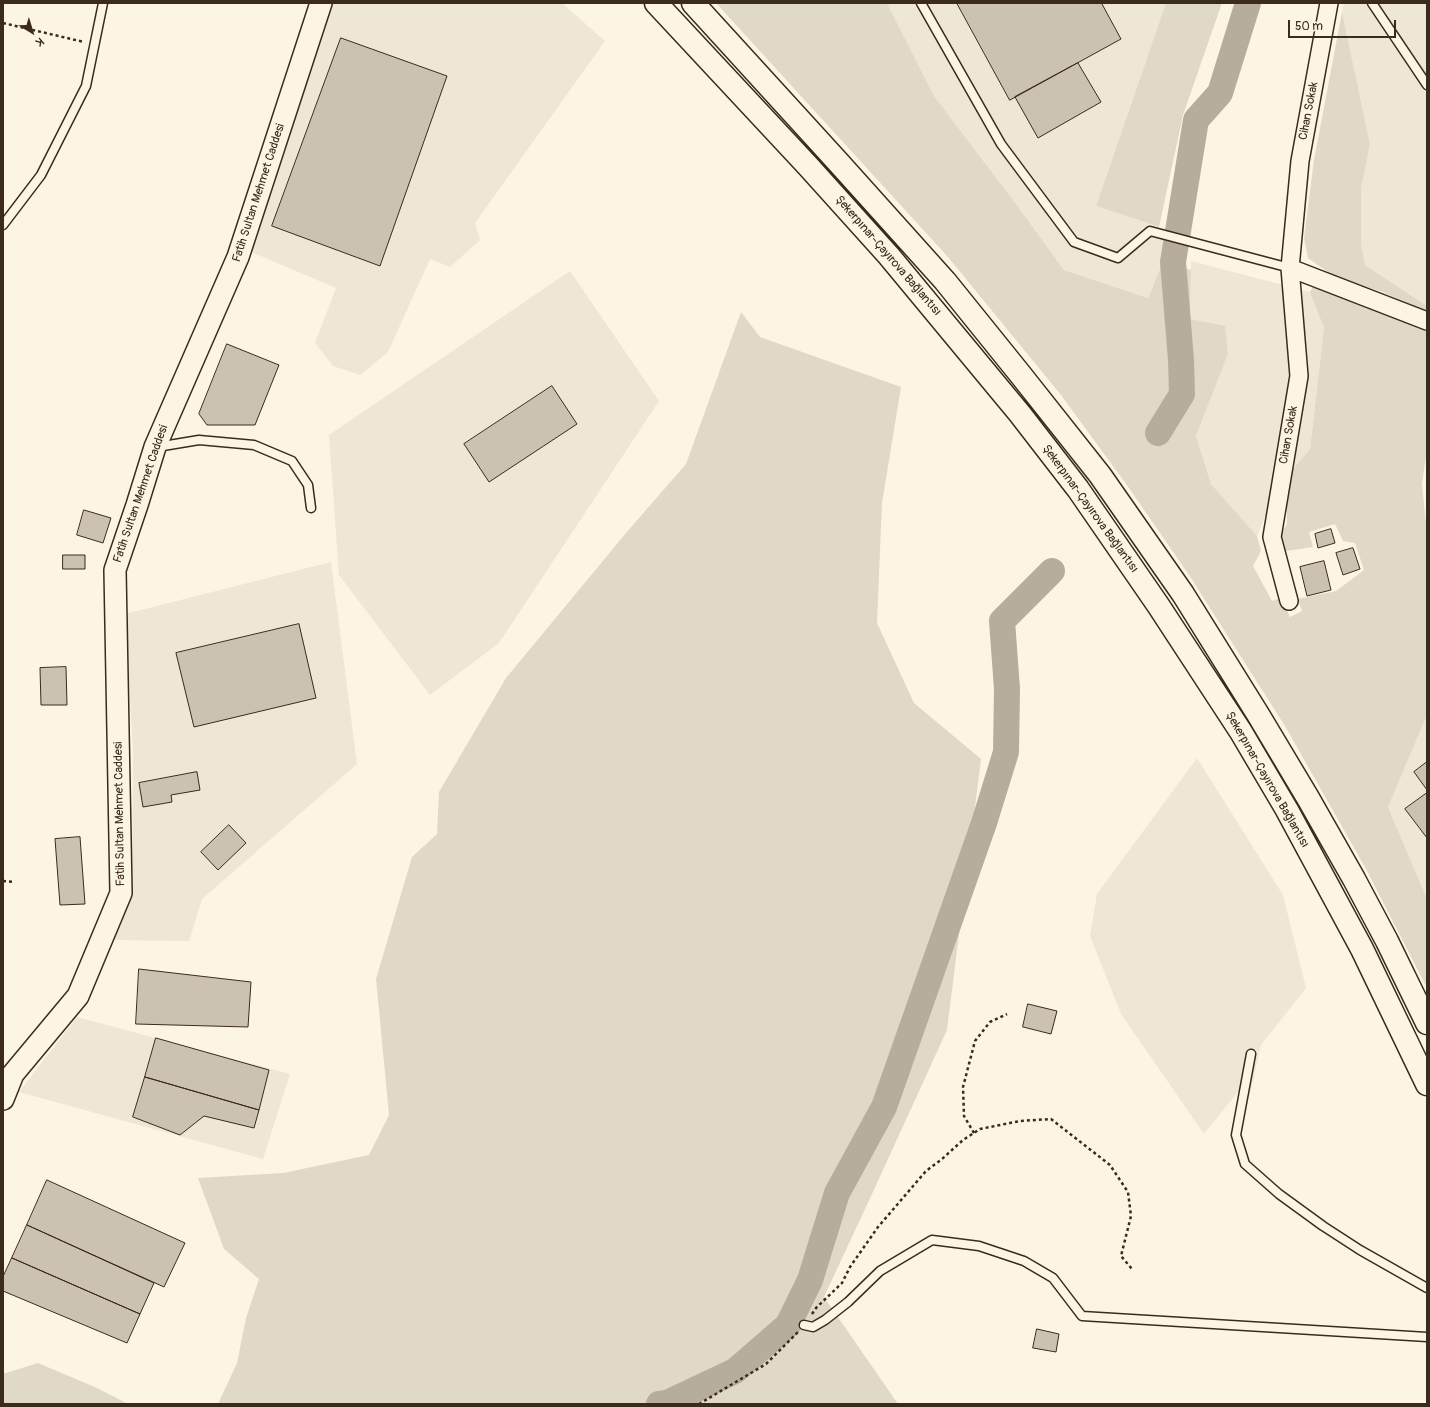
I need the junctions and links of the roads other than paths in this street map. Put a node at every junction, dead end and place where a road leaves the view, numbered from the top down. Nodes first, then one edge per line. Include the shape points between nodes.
1 (103, 3) edge
2 (321, 3) edge
3 (656, 3) edge
4 (693, 3) edge
5 (921, 3) edge
6 (1329, 3) edge
7 (1372, 3) edge
8 (1427, 85) edge
9 (3, 225) edge
10 (1290, 268) junction
11 (1427, 321) edge
12 (155, 447) junction
13 (311, 508) dead end
14 (1288, 601) dead end
15 (1427, 1023) edge
16 (1252, 1054) dead end
17 (1427, 1084) edge
18 (3, 1099) edge
19 (1427, 1288) edge
20 (804, 1325) dead end
21 (1427, 1338) edge

1 - 9 lane via 86,86 41,175
2 - 12 street, Fatih Sultan Mehmet Caddesi via 238,257
3 - 17 highway, Şekerpınar-Çayırova Bağlantısı via 889,256 1078,488 1241,732 1362,949
4 - 15 highway, Şekerpınar-Çayırova Bağlantısı via 945,281 1100,475 1183,594 1308,798 1365,900
5 - 10 lane via 1001,144 1074,242 1118,258 1150,231
6 - 10 street, Cihan Sokak via 1300,161
7 - 8 lane
10 - 11 street
10 - 14 street, Cihan Sokak via 1299,376 1272,537
12 - 13 lane via 199,440 254,445 292,461 308,485
12 - 18 street, Fatih Sultan Mehmet Caddesi via 115,570 121,893 78,996 13,1074
16 - 19 lane via 1236,1135 1245,1164 1323,1226
20 - 21 lane via 814,1327 825,1320 880,1271 932,1240 979,1246 1024,1261 1053,1278 1082,1316

